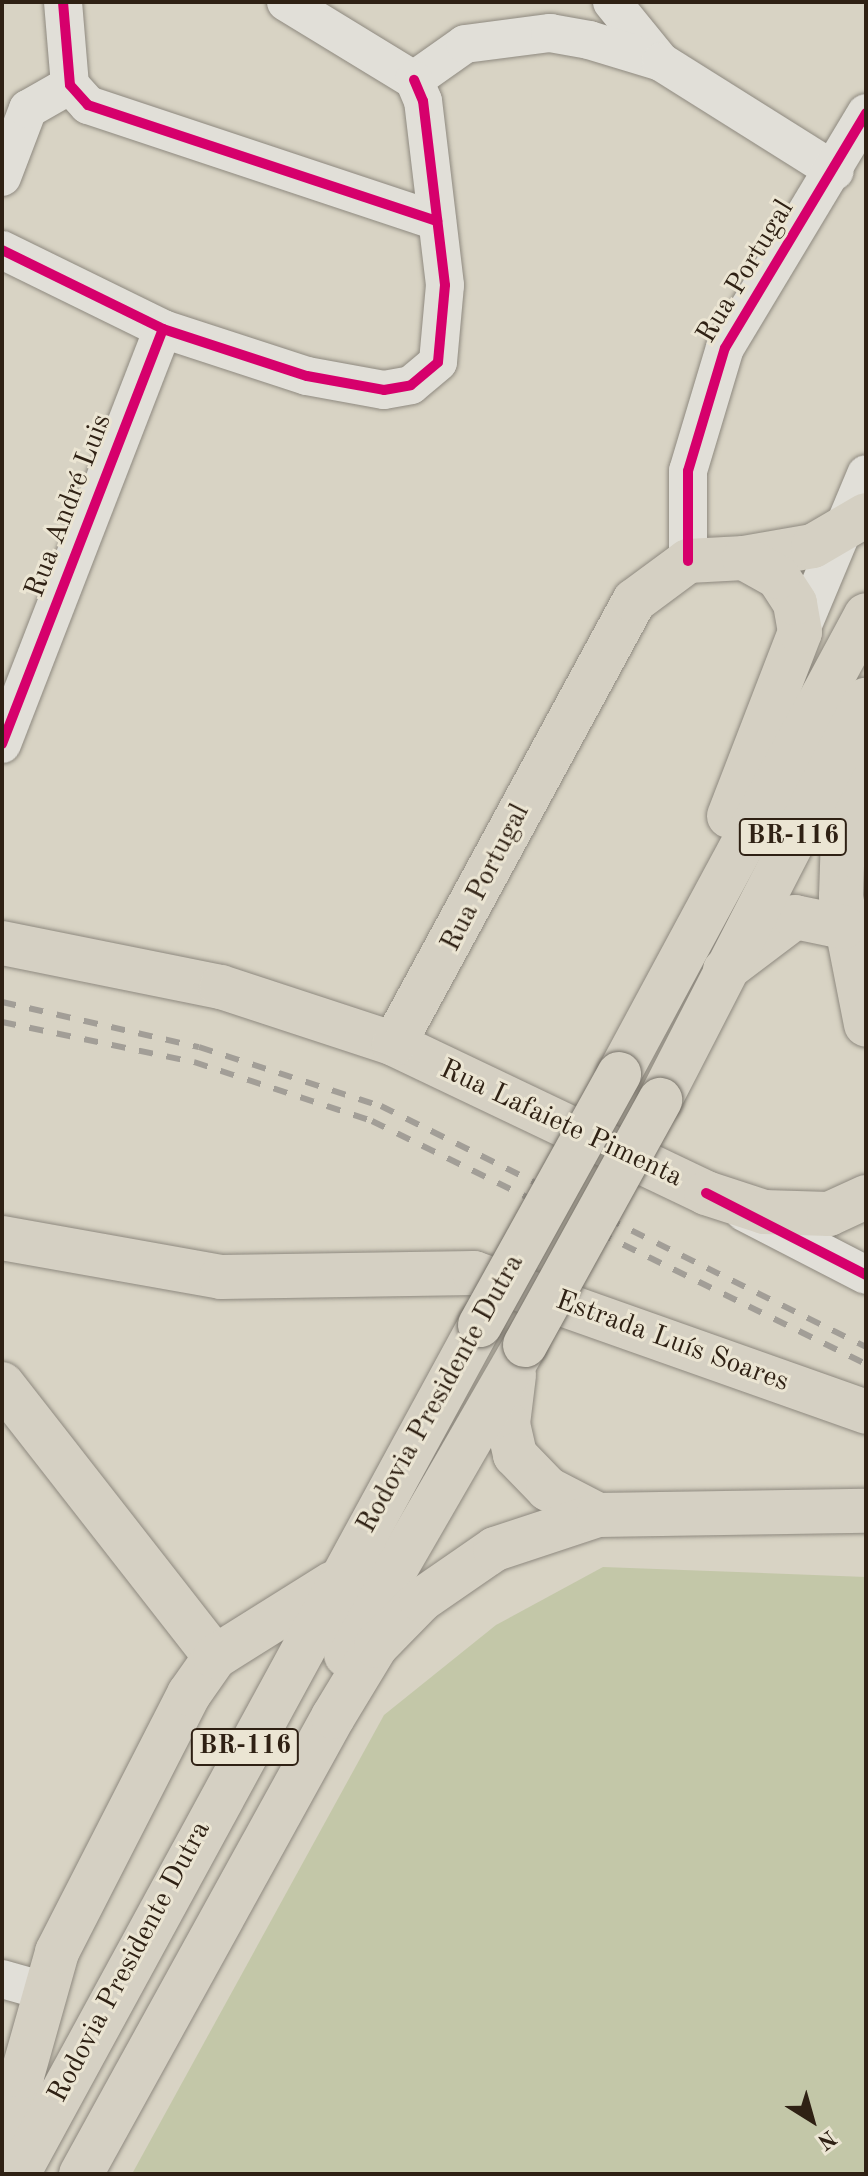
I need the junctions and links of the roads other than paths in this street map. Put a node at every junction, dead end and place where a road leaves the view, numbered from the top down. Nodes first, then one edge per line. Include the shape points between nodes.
1 (63, 2) edge
2 (286, 2) edge
3 (612, 2) edge
4 (661, 62) junction
5 (414, 80) junction
6 (70, 85) junction
7 (866, 113) edge
8 (835, 171) junction
9 (2, 177) edge
10 (437, 221) junction
11 (2, 250) edge
12 (163, 329) junction
13 (866, 474) edge
14 (850, 525) edge
15 (744, 558) junction
16 (688, 561) junction
17 (866, 615) edge
18 (800, 632) junction
19 (866, 700) edge
20 (866, 715) edge
21 (2, 744) edge
22 (706, 915) junction
23 (852, 927) edge
24 (2, 943) edge
25 (719, 975) junction
26 (866, 1025) edge
27 (394, 1044) junction
28 (706, 1193) junction
29 (866, 1197) edge
30 (11, 1251) edge
31 (866, 1275) edge
32 (520, 1354) junction
33 (2, 1384) edge
34 (866, 1412) edge
35 (866, 1511) edge
36 (598, 1515) junction
37 (335, 1582) junction
38 (215, 1657) junction
39 (2, 1979) edge
40 (44, 1991) junction
41 (15, 2174) edge
42 (65, 2174) edge
43 (81, 2174) edge

1 - 6 street
2 - 5 street
3 - 4 street
4 - 5 street via 550,33 502,36 465,44
4 - 8 street
5 - 10 street via 423,101
6 - 9 street via 28,109
6 - 10 street via 88,105
7 - 8 street, Rua Portugal
8 - 16 street, Rua Portugal via 725,348 688,471
10 - 12 street via 445,285 438,362 411,385 384,390 307,376
11 - 12 street
12 - 21 street, Rua André Luis
13 - 14 street
14 - 15 main road
14 - 18 street
15 - 16 main road
15 - 18 main road via 778,577 795,603
16 - 27 main road, Rua Portugal via 634,601 598,656
17 - 22 main road, Rodovia Presidente Dutra / BR-116
18 - 22 main road via 713,852
19 - 25 main road, Rodovia Presidente Dutra / BR-116
20 - 23 main road via 843,836
22 - 37 main road, Rodovia Presidente Dutra / BR-116, bridge
23 - 25 main road via 795,917
23 - 26 main road
24 - 27 main road, Rua Lafaiete Pimenta via 221,987
25 - 32 main road, Rodovia Presidente Dutra / BR-116, bridge via 660,1100
27 - 28 main road, Rua Lafaiete Pimenta
28 - 29 main road, Rua Lafaiete Pimenta via 806,1216 841,1211
28 - 31 street
30 - 34 main road, Estrada Luís Soares via 255,1280 474,1273
32 - 36 main road via 508,1424 515,1455 548,1489
32 - 42 main road, Rodovia Presidente Dutra / BR-116 via 405,1547
33 - 38 main road
35 - 36 main road
36 - 43 main road via 495,1549 421,1600 376,1646
37 - 38 main road
37 - 41 main road, Rodovia Presidente Dutra / BR-116
38 - 40 main road via 87,1885
39 - 40 street
40 - 41 main road via 22,2076

